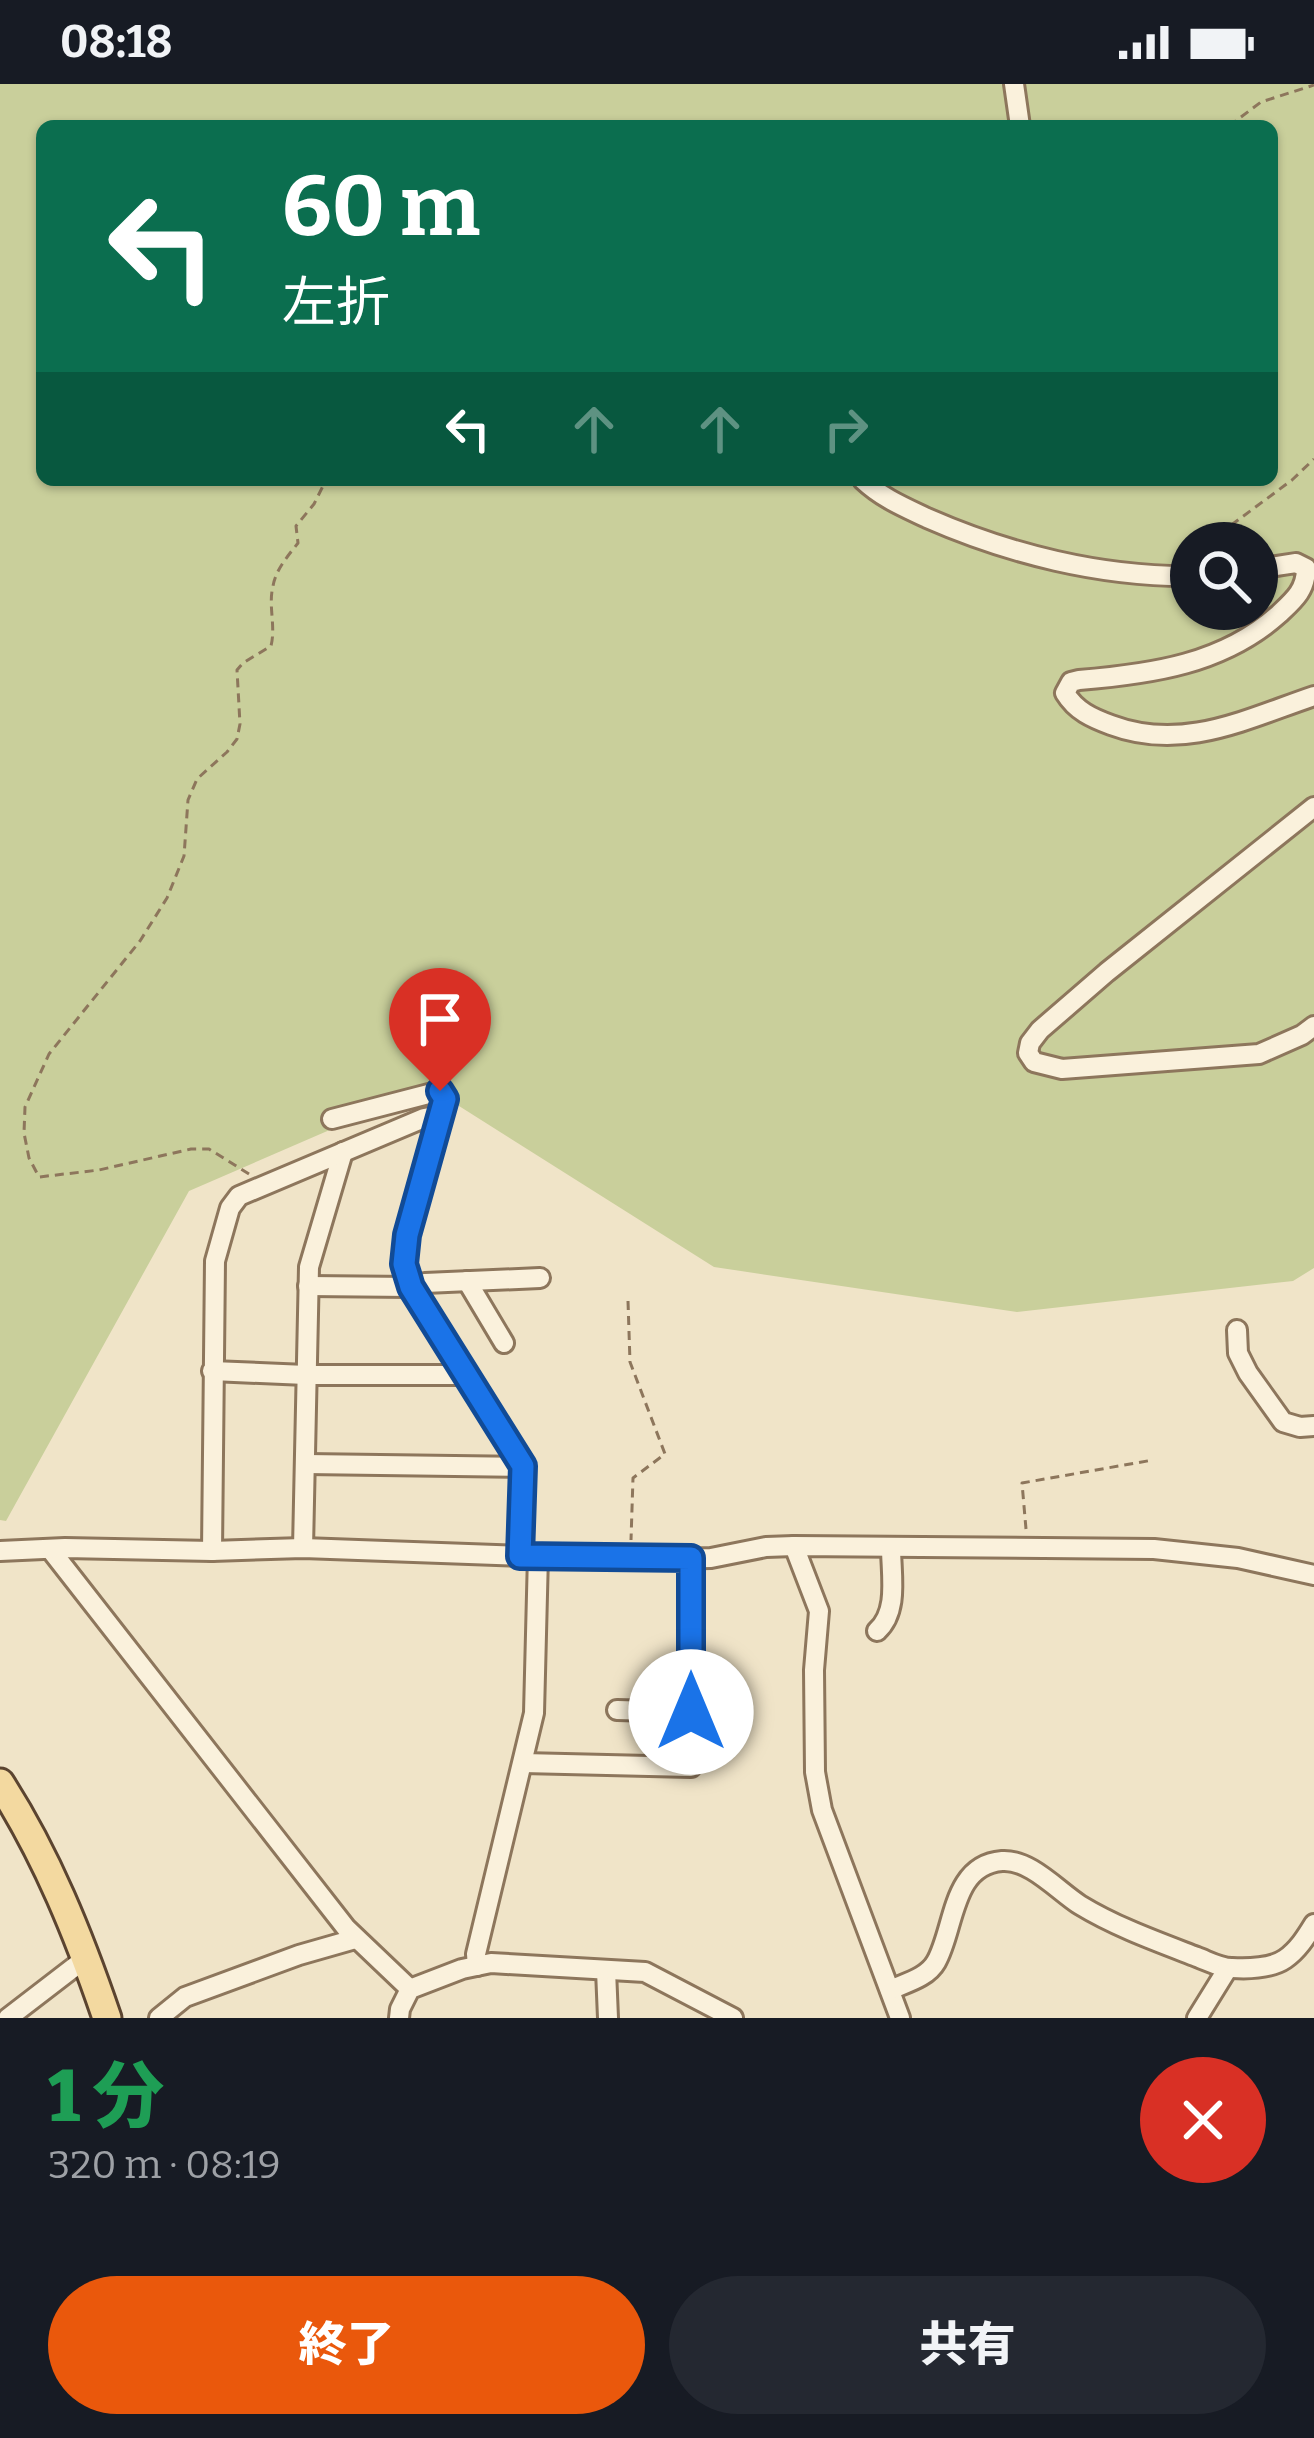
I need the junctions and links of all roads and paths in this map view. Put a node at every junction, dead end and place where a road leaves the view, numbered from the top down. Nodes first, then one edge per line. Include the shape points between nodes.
1 (1014, 84) edge
2 (1314, 85) edge
3 (1020, 120) edge
4 (1237, 120) edge
5 (1314, 459) edge
6 (323, 486) edge
7 (871, 486) edge
8 (1235, 522) edge
9 (1278, 566) edge
10 (1170, 577) edge
11 (1278, 615) edge
12 (1260, 630) edge
13 (1314, 696) edge
14 (1314, 807) edge
15 (1314, 1026) edge
16 (332, 1119) dead end
17 (439, 1121) junction
18 (343, 1152) junction
19 (266, 1185) junction
20 (540, 1278) dead end
21 (467, 1281) junction
22 (308, 1286) junction
23 (411, 1287) junction
24 (628, 1300) dead end
25 (1237, 1330) dead end
26 (504, 1343) dead end
27 (212, 1371) junction
28 (306, 1375) junction
29 (464, 1375) junction
30 (1314, 1426) edge
31 (1153, 1460) dead end
32 (306, 1463) junction
33 (523, 1466) junction
34 (794, 1546) junction
35 (891, 1547) junction
36 (303, 1548) junction
37 (50, 1549) junction
38 (1027, 1549) junction
39 (0, 1551) edge
40 (212, 1551) junction
41 (529, 1556) junction
42 (691, 1558) junction
43 (630, 1559) junction
44 (1314, 1575) edge
45 (877, 1631) dead end
46 (617, 1710) dead end
47 (691, 1712) junction
48 (524, 1763) junction
49 (0, 1783) edge
50 (1314, 1924) edge
51 (356, 1939) junction
52 (86, 1958) junction
53 (477, 1966) junction
54 (1228, 1968) junction
55 (606, 1970) junction
56 (410, 1989) junction
57 (890, 1990) junction
58 (8, 2018) edge
59 (107, 2018) edge
60 (159, 2018) edge
61 (398, 2018) edge
62 (608, 2018) edge
63 (733, 2018) edge
64 (900, 2018) edge
65 (1198, 2018) edge

1 - 3 street
2 - 4 path via 1261,102
5 - 8 path
6 - 19 path via 296,526 298,543 271,590 271,646 237,670 237,739 197,779 184,856 167,898 49,1054 25,1107 29,1158 39,1177 209,1148
7 - 10 street via 891,502 1018,551
9 - 11 street via 1306,568 1298,597
12 - 13 street via 1170,669 1079,680 1065,693 1091,717 1170,737
14 - 15 street via 1107,972 1040,1030 1028,1053 1062,1069 1259,1054
16 - 17 street via 440,1091
17 - 18 street via 424,1118
17 - 23 street via 407,1235
18 - 19 street
18 - 22 street
19 - 27 street via 230,1208 214,1261
20 - 21 street
21 - 23 street
21 - 26 street
22 - 23 street
22 - 28 street
23 - 29 street
24 - 43 path via 630,1362 665,1454 633,1478
25 - 30 street via 1247,1373 1283,1422
27 - 28 street
27 - 40 street
28 - 29 street
28 - 32 street
29 - 33 street
31 - 38 path via 1022,1483
32 - 33 street
32 - 36 street
33 - 41 street
34 - 35 street
34 - 42 street
34 - 57 street via 819,1611 815,1772 822,1810
35 - 38 street
35 - 45 street via 891,1613
36 - 40 street
36 - 41 street
37 - 39 street
37 - 40 street
37 - 51 street
38 - 44 street via 1154,1549
41 - 43 street
41 - 48 street via 534,1713
42 - 43 street
42 - 47 street
46 - 47 street
47 - 48 street via 691,1767
48 - 53 street
49 - 52 main road
50 - 54 street via 1282,1961
51 - 56 street
51 - 60 street via 185,1997
52 - 58 street
52 - 59 main road
53 - 55 street
53 - 56 street
54 - 57 street via 1154,1941 1004,1861 982,1866 966,1883 926,1973
54 - 65 street
55 - 62 street
55 - 63 street via 645,1972
56 - 61 street
57 - 64 street

